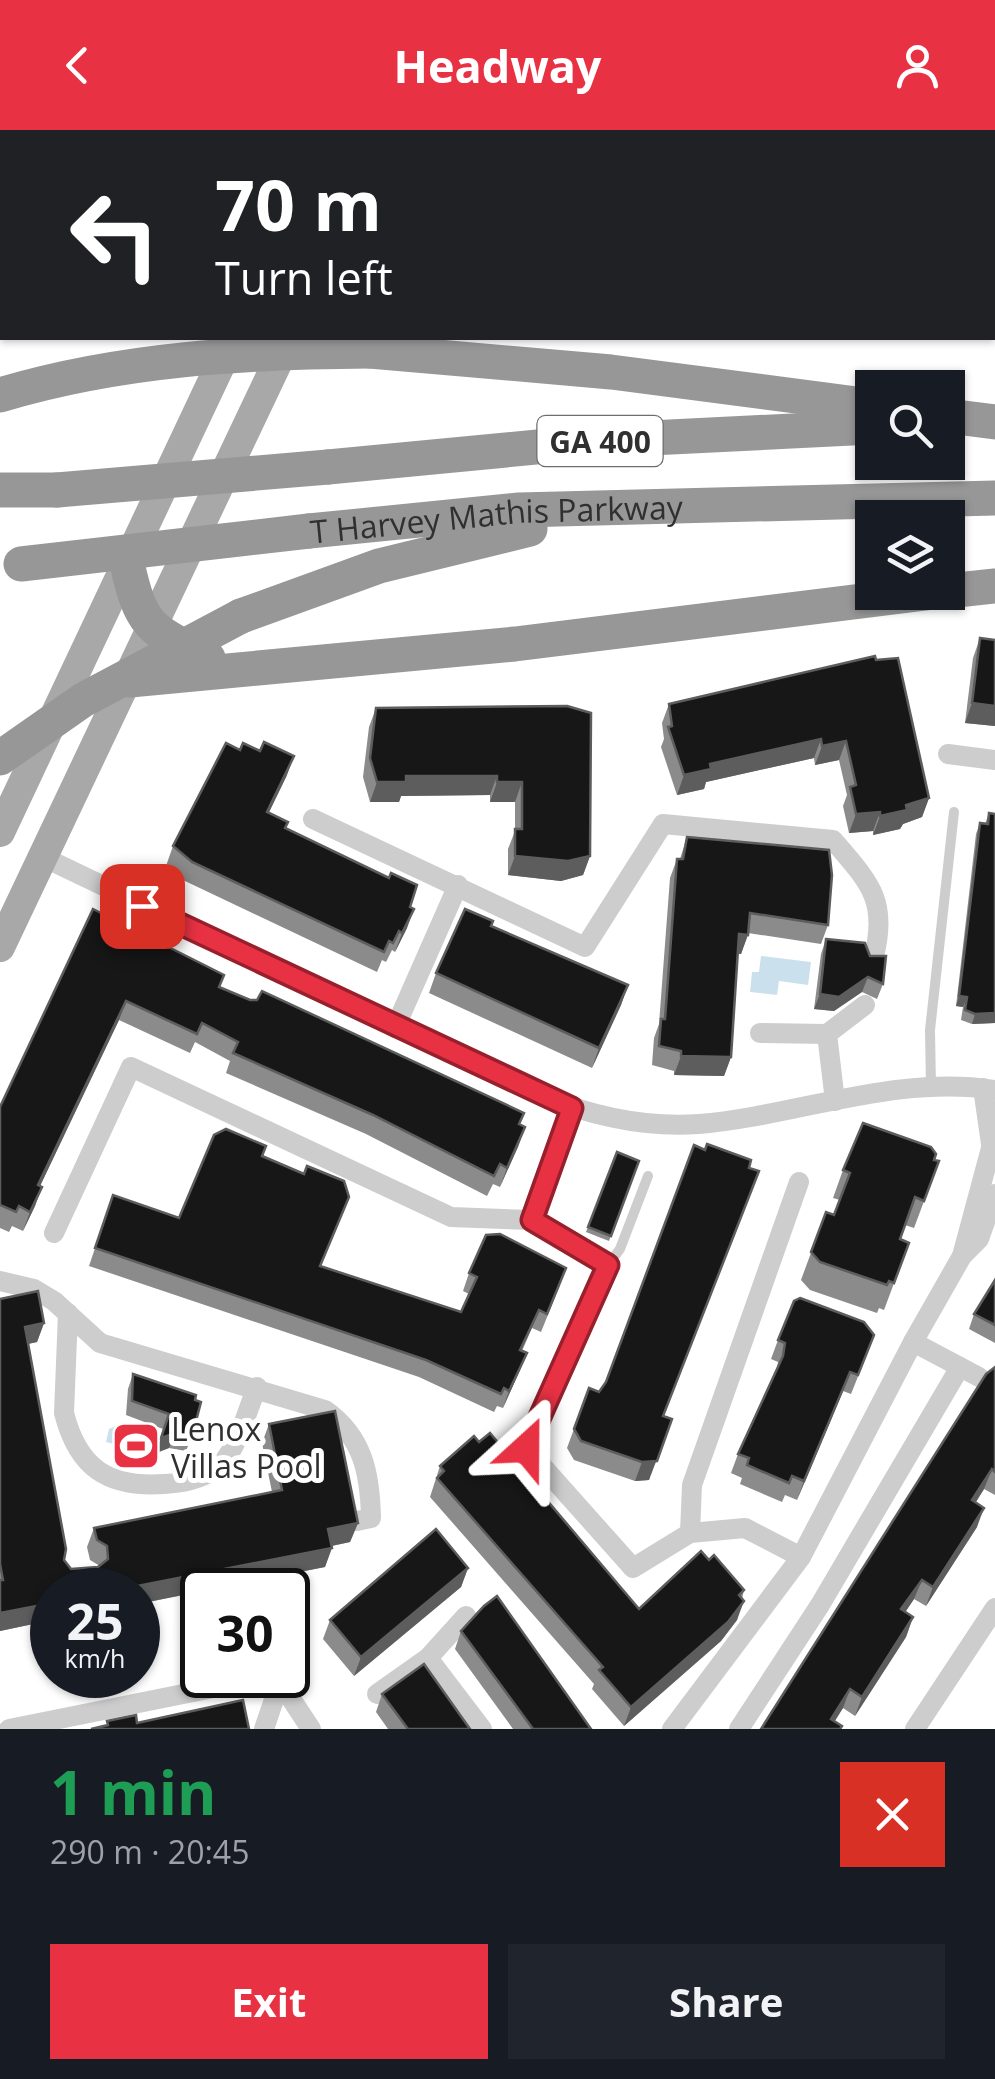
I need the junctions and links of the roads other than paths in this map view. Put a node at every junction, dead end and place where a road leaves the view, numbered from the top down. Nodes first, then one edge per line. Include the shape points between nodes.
1 (233, 340) edge
2 (288, 340) edge
3 (0, 395) edge
4 (855, 404) edge
5 (965, 419) edge
6 (995, 425) edge
7 (965, 427) edge
8 (855, 429) edge
9 (0, 490) edge
10 (995, 498) edge
11 (679, 504) junction
12 (128, 563) junction
13 (10, 565) edge
14 (995, 586) edge
15 (965, 589) edge
16 (855, 601) edge
17 (152, 631) junction
18 (236, 672) junction
19 (130, 680) junction
20 (948, 754) dead end
21 (0, 758) edge
22 (995, 760) edge
23 (954, 812) dead end
24 (314, 819) dead end
25 (0, 832) edge
26 (43, 858) junction
27 (458, 885) junction
28 (0, 947) edge
29 (873, 960) edge
30 (865, 1005) dead end
31 (395, 1028) junction
32 (760, 1032) dead end
33 (826, 1034) junction
34 (931, 1089) junction
35 (989, 1089) edge
36 (835, 1101) junction
37 (572, 1108) junction
38 (994, 1153) edge
39 (648, 1176) dead end
40 (799, 1182) dead end
41 (995, 1194) edge
42 (981, 1214) junction
43 (532, 1220) junction
44 (54, 1233) dead end
45 (608, 1265) junction
46 (0, 1281) edge
47 (68, 1313) junction
48 (913, 1342) junction
49 (257, 1387) junction
50 (357, 1521) edge
51 (690, 1533) junction
52 (801, 1557) junction
53 (995, 1608) edge
54 (466, 1616) dead end
55 (428, 1658) junction
56 (377, 1694) dead end
57 (180, 1695) edge
58 (275, 1698) edge
59 (291, 1698) edge
60 (88, 1721) edge
61 (9, 1729) edge
62 (264, 1729) edge
63 (311, 1729) edge
64 (482, 1729) edge
65 (672, 1729) edge
66 (739, 1729) edge
67 (915, 1729) edge

1 - 12 main road
2 - 17 main road
3 - 4 highway, bridge via 146,363 370,350
5 - 6 highway
6 - 7 highway
8 - 9 highway, T Harvey Mathis Parkway / GA 400, bridge via 610,440
10 - 11 highway, T Harvey Mathis Parkway / GA 400
11 - 13 highway, T Harvey Mathis Parkway / GA 400, bridge via 520,510
11 - 21 highway, bridge via 470,541 241,616 83,700
12 - 17 highway via 134,597
12 - 25 main road
14 - 15 highway
16 - 18 highway
17 - 18 highway
17 - 19 main road
18 - 19 highway
19 - 26 main road
20 - 22 street
23 - 34 lane via 930,1030
24 - 27 street
26 - 28 main road
26 - 31 street
27 - 29 street via 584,947 663,824 834,840 875,895 881,932
27 - 31 street
30 - 33 street
31 - 37 street
32 - 33 street
33 - 36 street
34 - 35 street
34 - 36 street
35 - 38 street
36 - 37 street via 700,1124 651,1124
37 - 43 street
38 - 42 street
39 - 45 lane
40 - 51 street via 692,1485
41 - 42 street
42 - 48 street via 979,1238
43 - 44 street via 450,1217 131,1067
43 - 45 street
45 - 51 street via 526,1448 634,1568
46 - 47 street via 34,1289
47 - 49 street via 100,1343
47 - 49 street via 64,1413 77,1452 114,1480 177,1483 222,1464
48 - 52 street
48 - 66 street via 969,1372
49 - 50 street via 314,1404 348,1426 371,1495 372,1518
51 - 52 street via 745,1528
52 - 65 street
53 - 67 street
54 - 55 street
55 - 56 street
55 - 64 street
57 - 60 street
58 - 62 street
59 - 63 street
60 - 61 street

